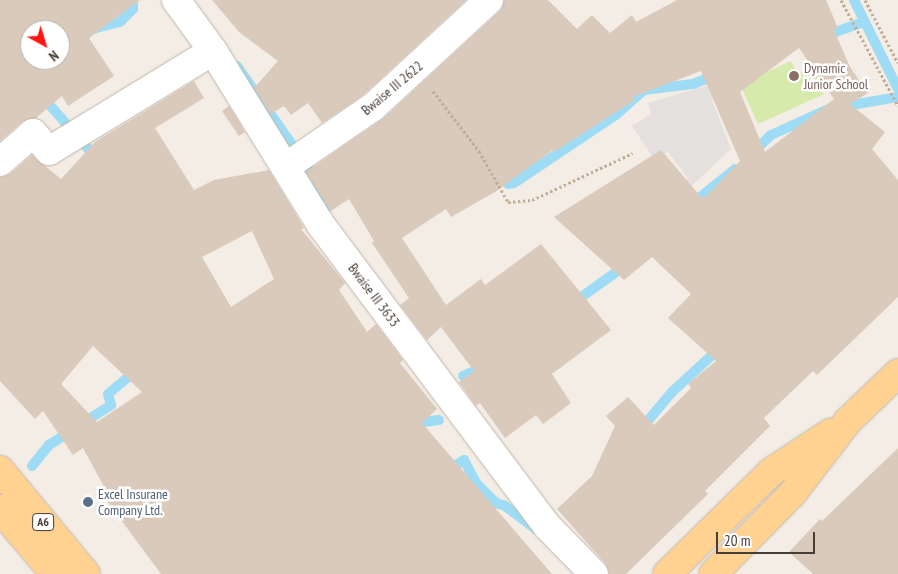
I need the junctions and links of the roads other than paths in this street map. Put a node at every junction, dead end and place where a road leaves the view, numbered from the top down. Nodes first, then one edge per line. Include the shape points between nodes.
1 (176, 0) edge
2 (489, 0) edge
3 (213, 51) junction
4 (0, 162) edge
5 (287, 166) junction
6 (898, 373) edge
7 (848, 421) junction
8 (0, 470) edge
9 (0, 508) edge
10 (55, 574) edge
11 (86, 574) edge
12 (594, 574) edge
13 (667, 574) edge
14 (713, 574) edge

1 - 3 street, Bwaise III 3633
2 - 5 street, Bwaise III 2622 via 373,108
3 - 4 street via 49,151 33,133
3 - 5 street, Bwaise III 3633
5 - 12 street, Bwaise III 3633 via 321,225 547,526
6 - 7 main road
7 - 13 main road via 771,472
7 - 14 main road via 792,494
8 - 11 main road, A6
9 - 10 main road, A6

